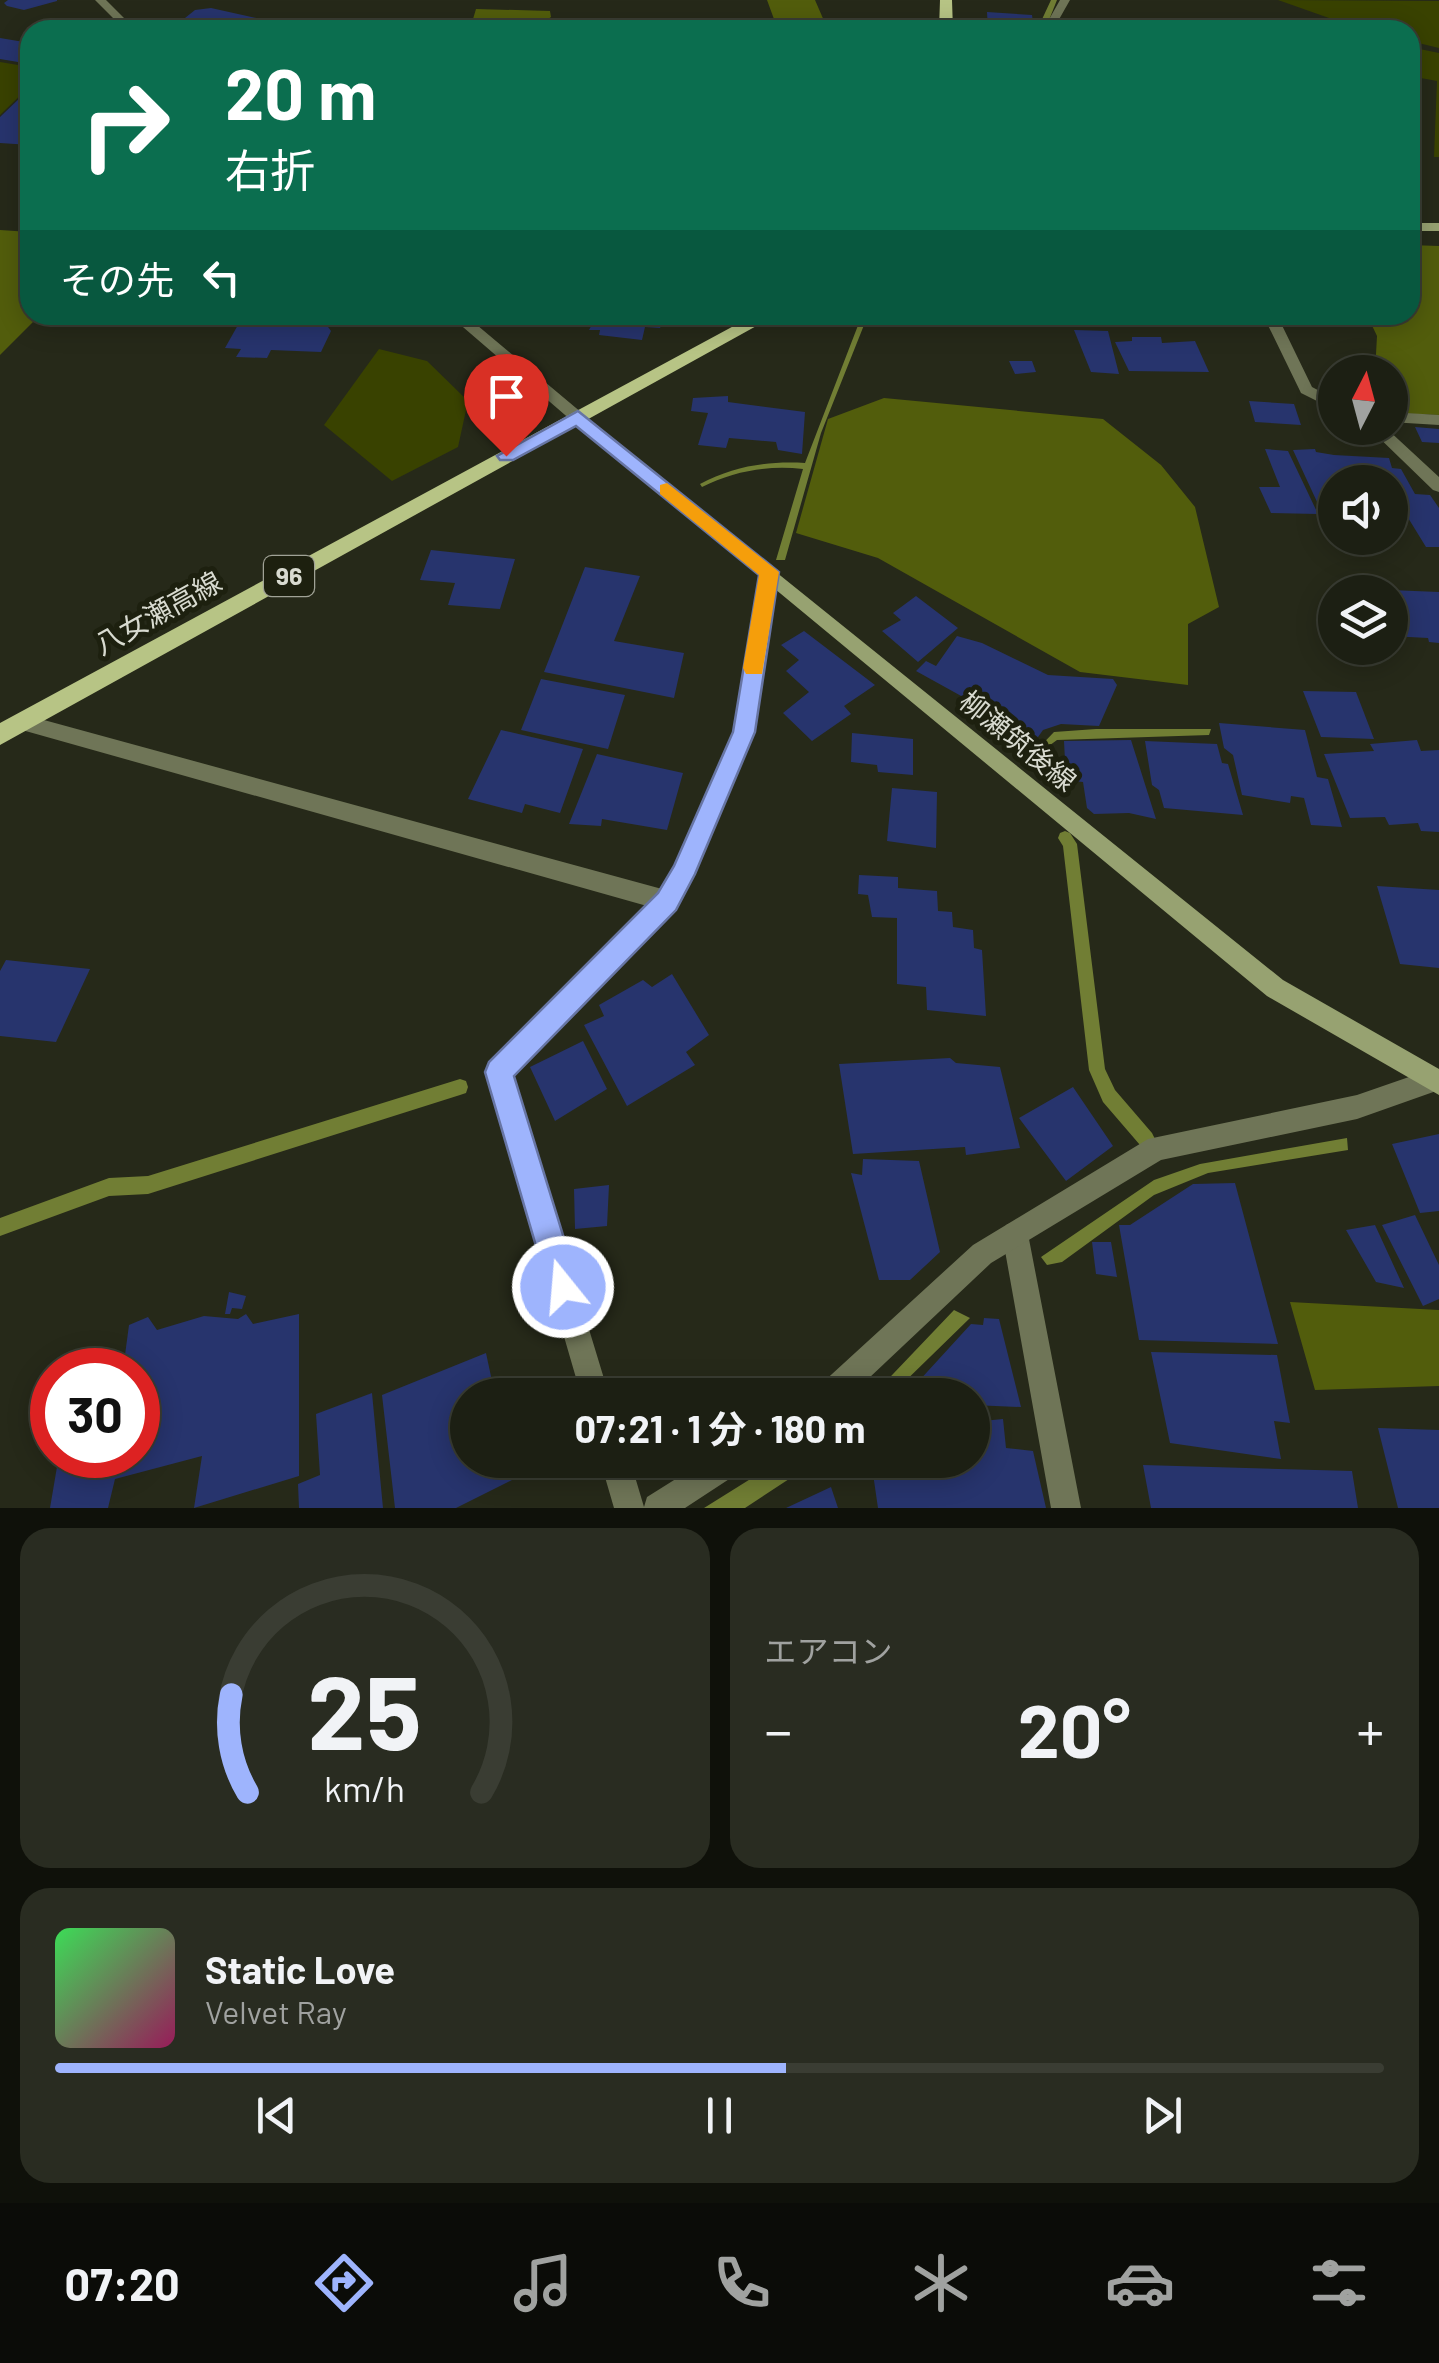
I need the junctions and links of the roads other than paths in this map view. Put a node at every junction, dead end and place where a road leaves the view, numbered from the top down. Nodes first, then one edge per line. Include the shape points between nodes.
1 (100, 0) edge
2 (121, 20) edge
3 (468, 325) edge
4 (748, 325) edge
5 (1275, 325) edge
6 (1318, 396) edge
7 (578, 417) junction
8 (1408, 418) edge
9 (1439, 420) edge
10 (1395, 445) edge
11 (1439, 486) edge
12 (769, 572) junction
13 (22, 722) junction
14 (0, 735) edge
15 (667, 901) junction
16 (1435, 1082) edge
17 (1014, 1234) junction
18 (590, 1378) edge
19 (848, 1378) edge
20 (620, 1478) edge
21 (706, 1478) edge
22 (629, 1508) edge
23 (658, 1508) edge
24 (1066, 1508) edge

1 - 2 street
3 - 7 street
4 - 7 main road, 八女瀬高線 / 96
5 - 6 street via 1306,390
7 - 12 main road, 柳瀬筑後線
7 - 13 main road, 八女瀬高線 / 96
8 - 9 street
10 - 11 street
12 - 15 street via 744,732
12 - 16 main road, 柳瀬筑後線 via 1275,988
13 - 14 main road, 八女瀬高線 / 96
13 - 15 street
15 - 18 street via 499,1072
16 - 17 street via 1358,1107 1157,1148
17 - 19 street via 982,1254
17 - 24 street
20 - 22 street
21 - 23 street

